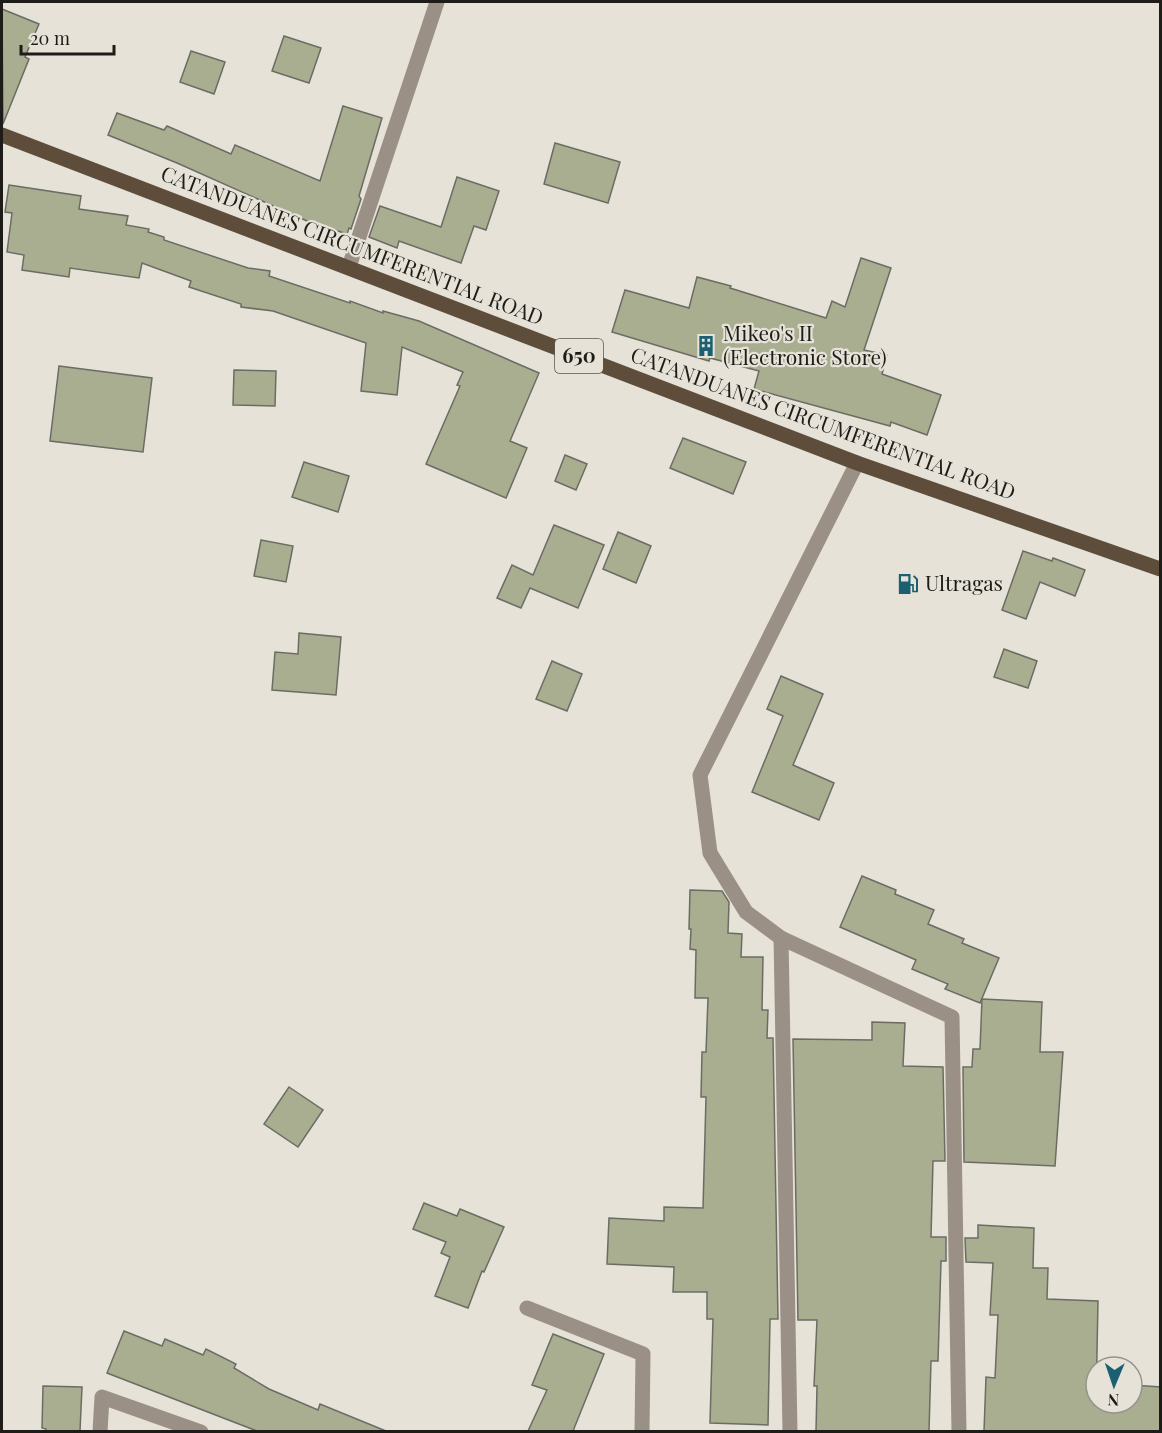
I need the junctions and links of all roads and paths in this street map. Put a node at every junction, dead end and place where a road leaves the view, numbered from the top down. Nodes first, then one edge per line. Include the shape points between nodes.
1 (437, 2) edge
2 (2, 135) edge
3 (349, 267) junction
4 (857, 463) junction
5 (1161, 569) edge
6 (782, 938) junction
7 (527, 1308) dead end
8 (100, 1431) edge
9 (201, 1431) edge
10 (642, 1431) edge
11 (790, 1431) edge
12 (959, 1431) edge

1 - 3 street
2 - 3 main road, CATANDUANES CIRCUMFERENTIAL ROAD / 650
3 - 4 main road, CATANDUANES CIRCUMFERENTIAL ROAD / 650
4 - 5 main road, CATANDUANES CIRCUMFERENTIAL ROAD / 650
4 - 6 street via 700,775 710,853 746,912
6 - 11 street
6 - 12 street via 952,1017
7 - 10 street via 643,1354
8 - 9 street via 102,1397

